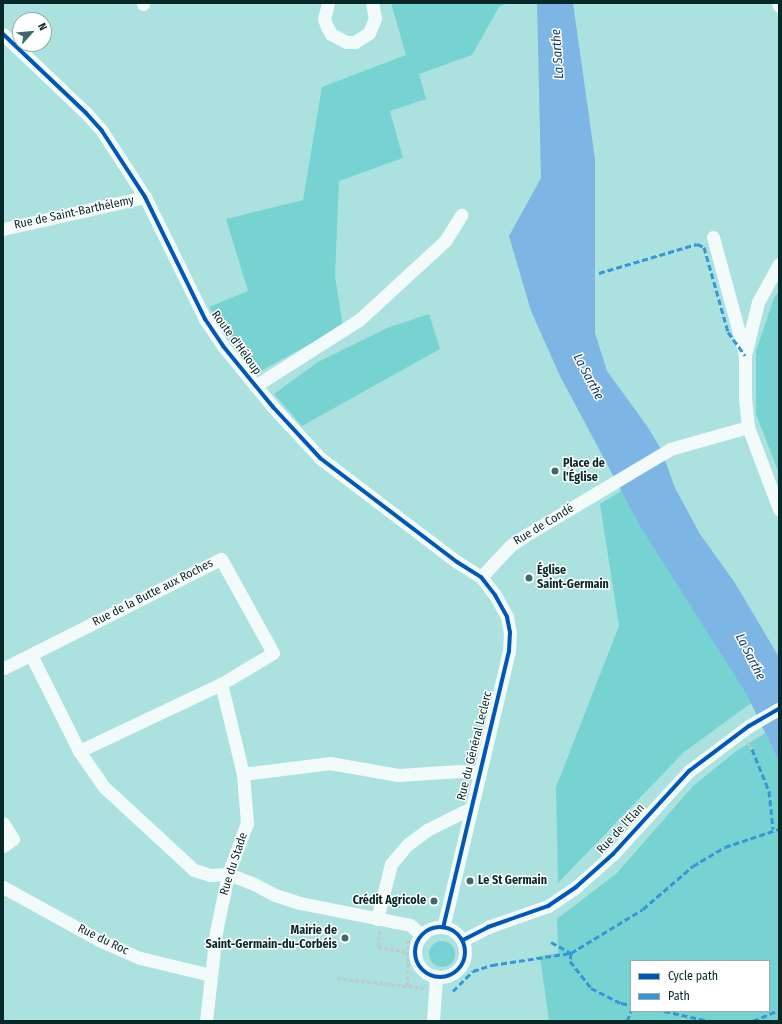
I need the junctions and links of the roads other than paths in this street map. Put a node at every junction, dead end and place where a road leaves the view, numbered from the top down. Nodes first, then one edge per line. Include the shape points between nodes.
1 (328, 3) edge
2 (372, 3) edge
3 (3, 34) edge
4 (145, 198) junction
5 (461, 215) dead end
6 (3, 229) edge
7 (713, 237) dead end
8 (779, 264) edge
9 (745, 356) junction
10 (255, 386) junction
11 (748, 427) junction
12 (779, 509) edge
13 (480, 578) junction
14 (31, 655) junction
15 (4, 668) dead end
16 (221, 684) junction
17 (779, 709) edge
18 (79, 751) junction
19 (479, 772) junction
20 (243, 774) junction
21 (471, 808) junction
22 (3, 823) edge
23 (3, 846) edge
24 (228, 874) junction
25 (3, 887) edge
26 (381, 919) junction
27 (443, 927) junction
28 (418, 931) junction
29 (463, 940) junction
30 (211, 975) junction
31 (436, 977) junction
32 (206, 1021) edge
33 (434, 1021) edge

1 - 2 street via 324,19 327,27 331,34 346,42 355,42 369,33 375,18
3 - 4 street, Route d'Héloup via 102,131
4 - 6 street, Rue de Saint-Barthélemy
4 - 10 street, Route d'Héloup via 205,319
5 - 10 street via 446,241 359,320
7 - 9 street
8 - 9 street via 758,302
9 - 11 street
10 - 13 street, Route d'Héloup via 320,458
11 - 12 street
11 - 13 street, Rue de Condé via 670,449 510,546
13 - 19 street, Rue du Général Leclerc via 495,595 507,617 510,632 509,651
14 - 15 street, Rue de la Butte aux Roches
14 - 16 street, Rue de la Butte aux Roches via 221,559 273,653
14 - 18 street
16 - 18 street, Rue de la Butte aux Roches
16 - 20 street, Rue du Stade
17 - 29 street, Rue de l'Elan via 749,726 689,771 612,854 576,887 548,906 488,927
18 - 24 street via 104,787 194,870 210,875
19 - 20 street via 398,775 330,763
19 - 21 street, Rue du Général Leclerc
20 - 24 street, Rue du Stade via 247,823
21 - 26 street via 427,830 407,845 395,859 391,864
21 - 27 street, Rue du Général Leclerc
22 - 23 street via 14,839
24 - 26 street via 300,903
24 - 30 street, Rue du Stade via 216,932
25 - 30 street, Rue du Roc via 99,940 140,958
26 - 28 street via 410,925
27 - 28 street
27 - 29 street via 454,931
28 - 31 street via 417,960 424,971
29 - 31 street via 465,960 458,970 448,976
30 - 32 street, Rue du Stade
31 - 33 street

